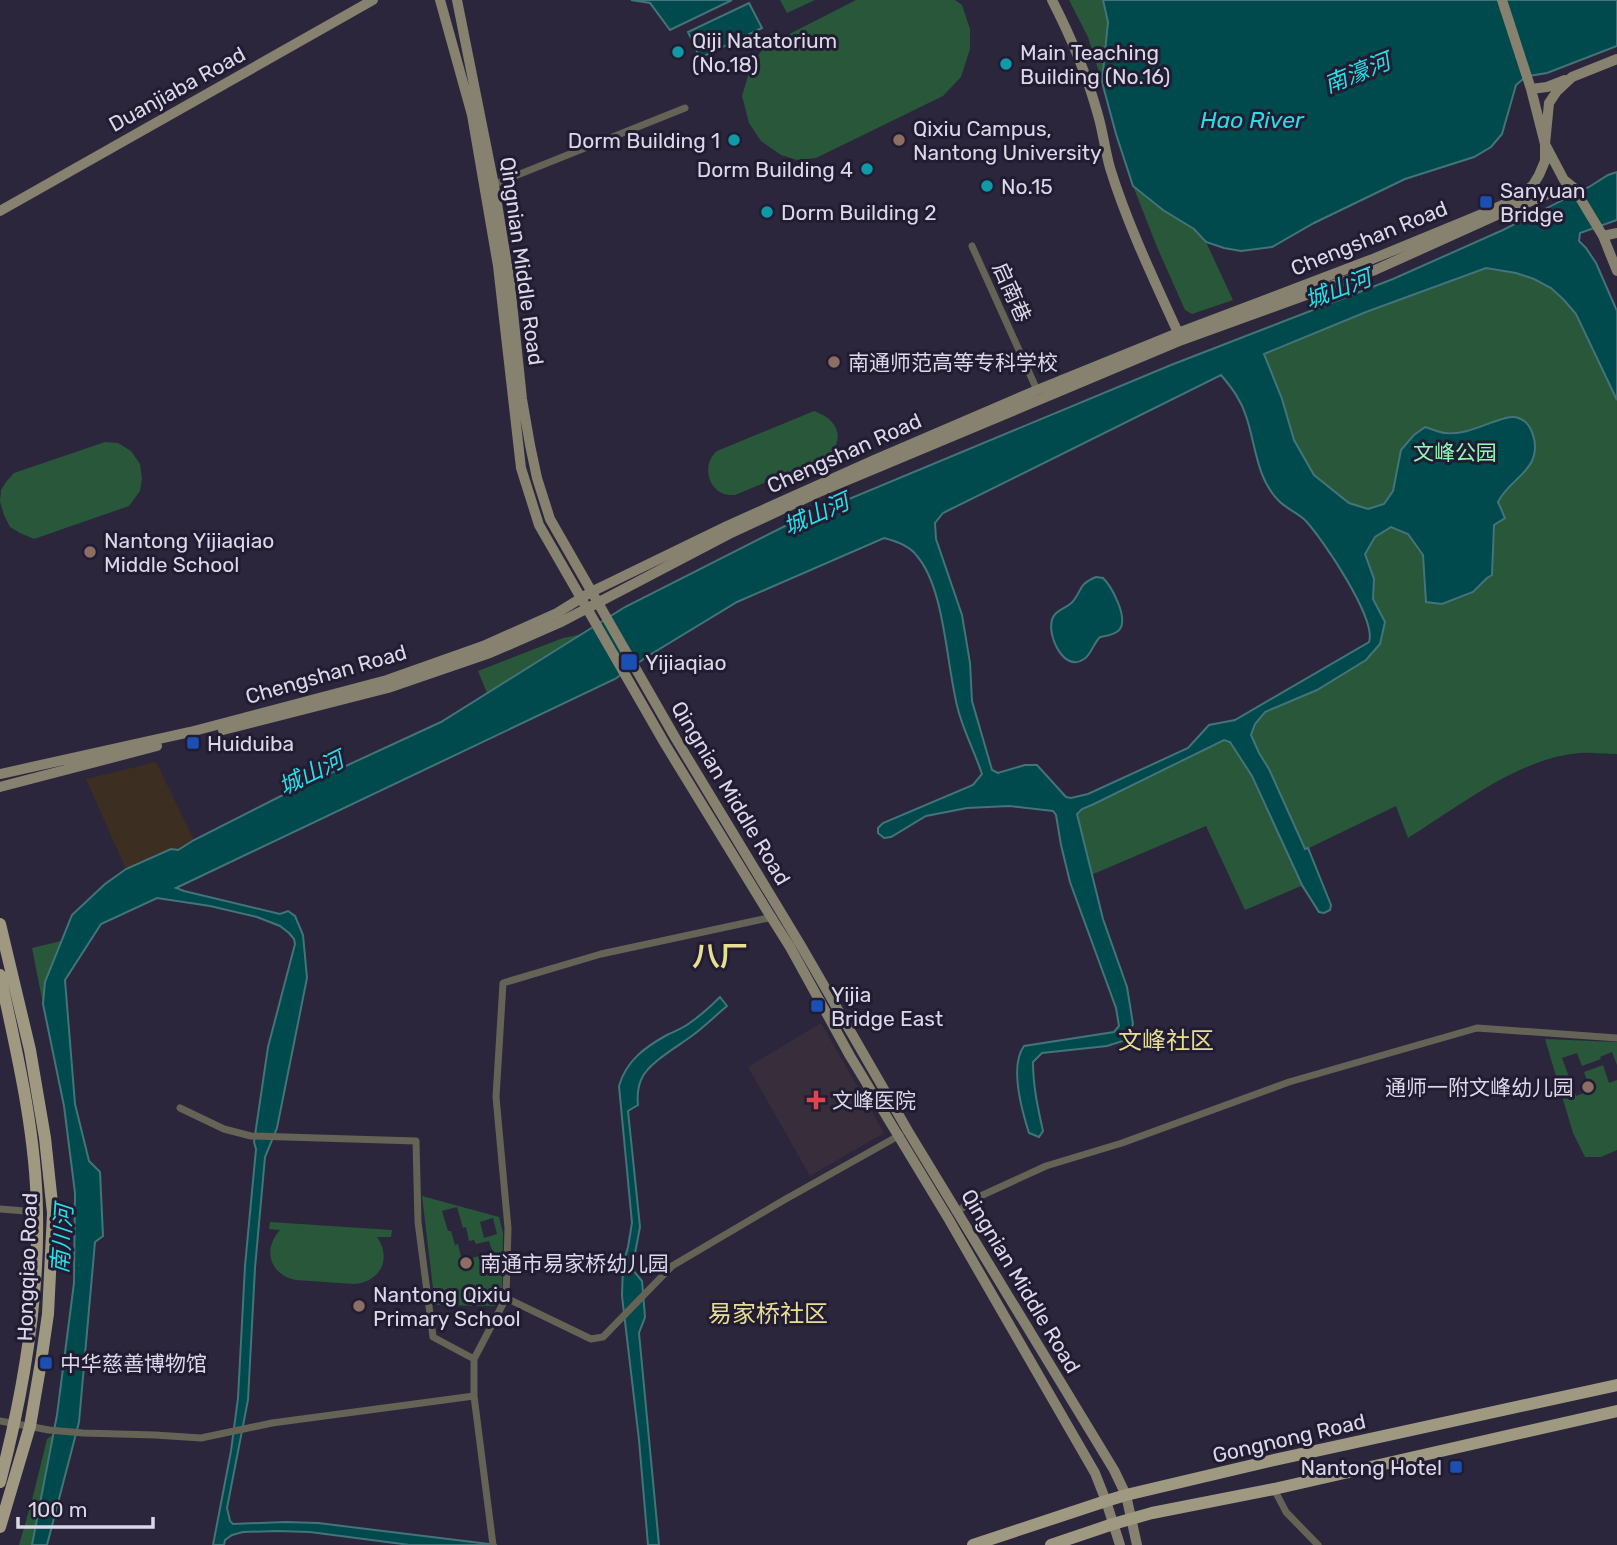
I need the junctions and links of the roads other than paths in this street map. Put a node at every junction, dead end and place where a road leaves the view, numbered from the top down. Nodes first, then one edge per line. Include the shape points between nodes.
1 (373, 0) edge
2 (440, 0) edge
3 (457, 0) edge
4 (1052, 0) edge
5 (1502, 0) edge
6 (1617, 59) edge
7 (1572, 77) junction
8 (1530, 86) junction
9 (685, 108) dead end
10 (1545, 144) junction
11 (489, 186) junction
12 (1575, 189) junction
13 (0, 211) edge
14 (1601, 232) junction
15 (1617, 233) edge
16 (972, 246) dead end
17 (1617, 271) edge
18 (1180, 337) junction
19 (1037, 390) junction
20 (594, 597) junction
21 (584, 603) junction
22 (600, 618) junction
23 (631, 674) junction
24 (0, 774) edge
25 (0, 787) edge
26 (782, 915) junction
27 (771, 917) junction
28 (0, 923) edge
29 (0, 975) edge
30 (1617, 1038) edge
31 (180, 1108) dead end
32 (903, 1134) junction
33 (0, 1209) edge
34 (37, 1212) junction
35 (957, 1212) junction
36 (506, 1298) junction
37 (474, 1359) junction
38 (1617, 1385) edge
39 (474, 1396) junction
40 (1617, 1410) edge
41 (0, 1421) edge
42 (15, 1423) junction
43 (30, 1426) junction
44 (0, 1482) edge
45 (1274, 1489) junction
46 (1126, 1495) junction
47 (1106, 1500) junction
48 (1131, 1518) junction
49 (1113, 1524) junction
50 (0, 1527) edge
51 (492, 1541) edge
52 (973, 1545) edge
53 (1051, 1545) edge
54 (1119, 1545) edge
55 (1137, 1545) edge
56 (1318, 1545) edge

1 - 13 main road, Duanjiaba Road
2 - 11 main road, Qingnian Middle Road
3 - 11 main road, Qingnian Middle Road
4 - 18 main road via 1085,74 1128,219
5 - 8 main road
6 - 7 main road, Chengshan Road
7 - 8 main road via 1556,85
7 - 10 main road, Chengshan Road via 1549,103
8 - 10 main road
9 - 11 street
10 - 12 main road via 1564,180
10 - 18 main road, Chengshan Road via 1539,175 1518,198
11 - 20 main road, Qingnian Middle Road via 510,284 522,399 537,478 550,519
11 - 21 main road, Qingnian Middle Road via 522,468 539,525
12 - 14 main road
12 - 18 main road, Chengshan Road via 1560,189 1520,205 1375,270
14 - 15 main road
14 - 17 main road
16 - 19 street, 启南巷
18 - 19 main road, Chengshan Road
18 - 20 main road, Chengshan Road via 817,493
19 - 20 main road, Chengshan Road via 727,526
20 - 21 main road, Chengshan Road
20 - 22 main road, Qingnian Middle Road
21 - 22 main road, Qingnian Middle Road
21 - 24 main road, Chengshan Road via 387,680 190,732
21 - 25 main road, Chengshan Road via 559,623 490,653 388,688
22 - 23 main road, Qingnian Middle Road
23 - 26 main road, Qingnian Middle Road
23 - 27 main road, Qingnian Middle Road via 665,744
26 - 27 street
26 - 32 main road, Qingnian Middle Road
27 - 32 main road, Qingnian Middle Road via 850,1056
27 - 36 street via 601,954 503,983 496,1097 508,1228
28 - 43 main road, Hongqiao Road via 30,1050 52,1213 48,1314
29 - 34 main road, Hongqiao Road via 32,1141
30 - 35 street via 1477,1028 1289,1082 1046,1166 974,1199
31 - 37 street via 251,1136 416,1141 418,1222 433,1337
32 - 35 main road, Qingnian Middle Road
32 - 36 street via 672,1266 603,1337 591,1339
32 - 47 main road, Qingnian Middle Road
33 - 34 street
34 - 42 main road, Hongqiao Road via 33,1312
35 - 46 main road, Qingnian Middle Road
36 - 37 street
37 - 39 street
38 - 46 main road, Gongnong Road
39 - 43 street via 272,1423 201,1438
39 - 51 street
40 - 45 main road
41 - 42 street
42 - 43 street
42 - 44 main road, Hongqiao Road
43 - 50 main road, Hongqiao Road
45 - 48 main road
45 - 56 street via 1286,1512
46 - 47 main road, Gongnong Road
46 - 48 main road, Qingnian Middle Road
47 - 49 main road, Qingnian Middle Road
47 - 52 main road, Gongnong Road
48 - 49 main road
48 - 55 main road, Qingnian Middle Road
49 - 53 main road
49 - 54 main road, Qingnian Middle Road

